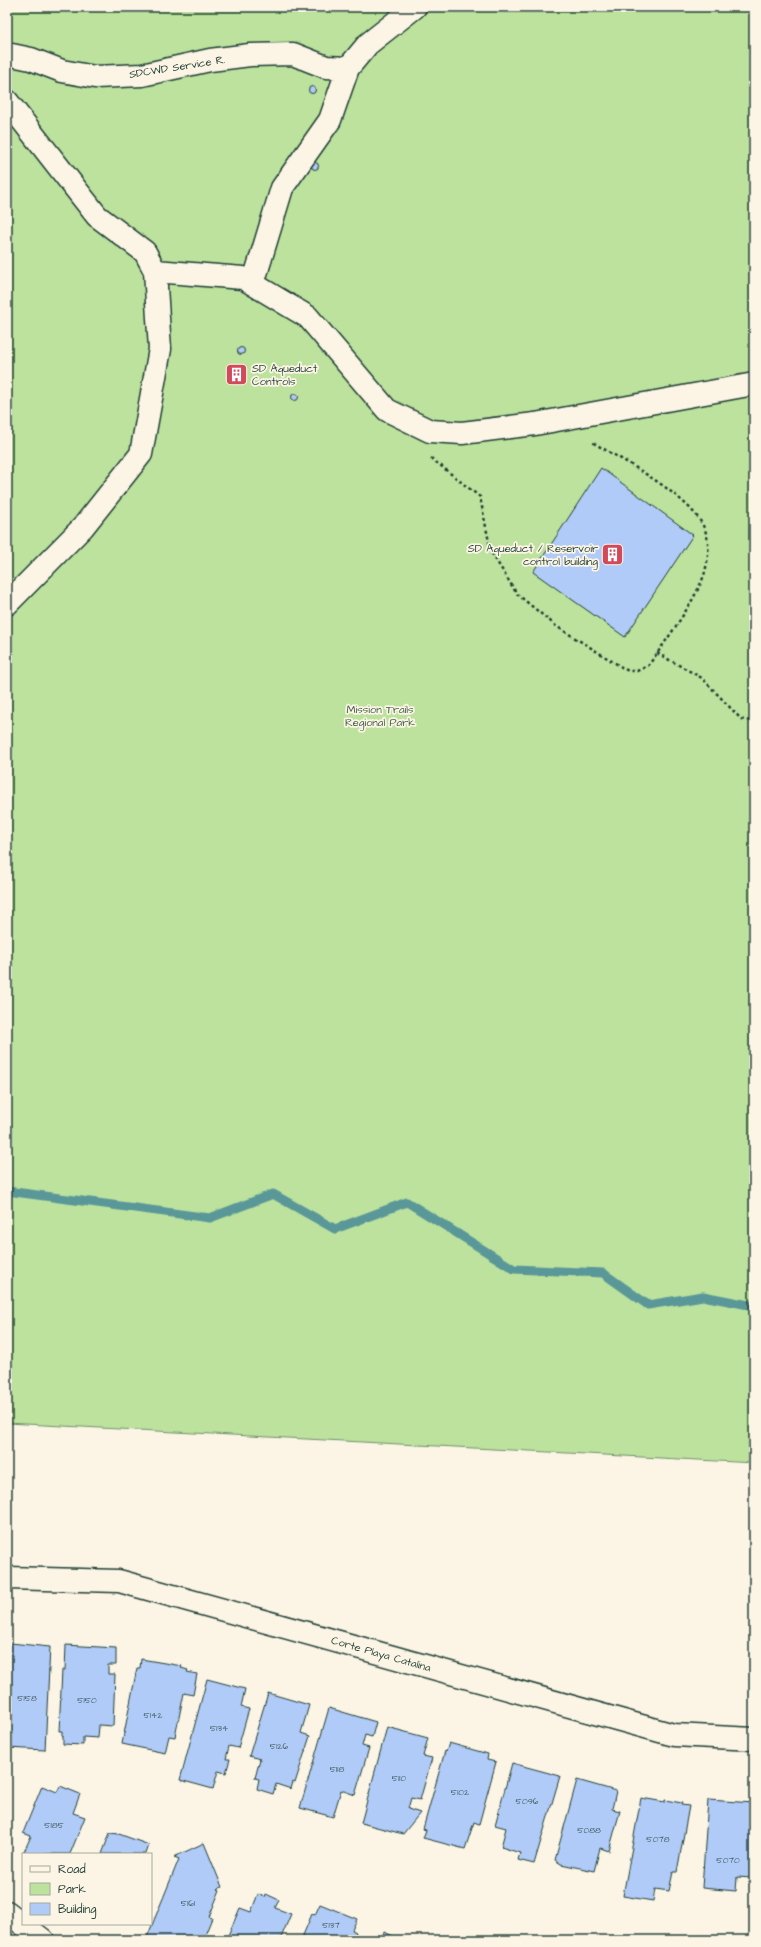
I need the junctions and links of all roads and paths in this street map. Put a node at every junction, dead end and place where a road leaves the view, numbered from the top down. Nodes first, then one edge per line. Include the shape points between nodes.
1 (415, 7) edge
2 (7, 54) edge
3 (348, 68) junction
4 (7, 101) edge
5 (155, 272) junction
6 (253, 284) junction
7 (754, 384) edge
8 (585, 438) dead end
9 (430, 457) dead end
10 (7, 604) edge
11 (657, 652) junction
12 (754, 722) edge
13 (7, 1578) edge
14 (754, 1739) edge
15 (7, 1912) edge
16 (22, 1924) edge
17 (24, 1925) edge
18 (43, 1940) edge

1 - 3 street via 368,44
2 - 3 street, SDCWD Service R. via 31,59 62,71 95,77 142,75 210,60 250,55 293,54 326,67
3 - 6 street via 330,120 282,188
4 - 5 street via 97,216 146,252
5 - 6 street via 243,278
5 - 10 street via 160,350 141,454 83,527
6 - 7 street via 308,317 387,410 430,431 462,433 535,424
8 - 11 path via 656,481 696,513 706,532 709,550 704,573 694,594
9 - 11 path via 480,497 491,552 517,594 556,626 628,672 648,666
11 - 12 path via 702,678 742,719
13 - 14 street, Corte Playa Catalina via 119,1581 674,1735
15 - 16 street
17 - 18 street

